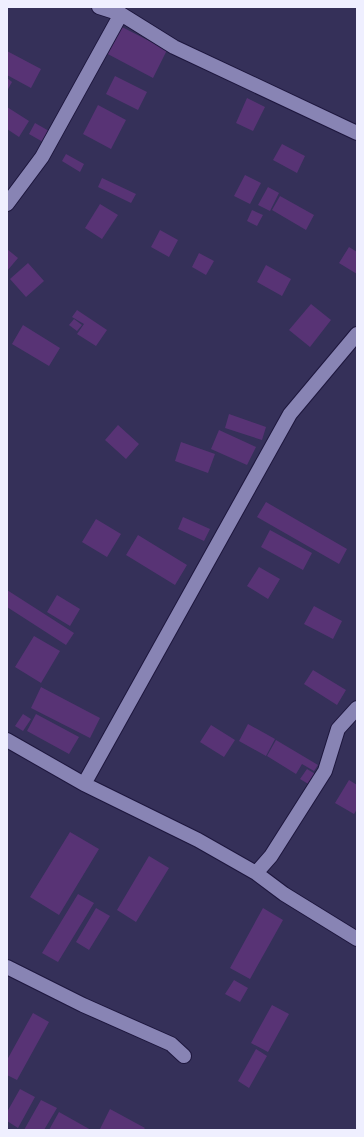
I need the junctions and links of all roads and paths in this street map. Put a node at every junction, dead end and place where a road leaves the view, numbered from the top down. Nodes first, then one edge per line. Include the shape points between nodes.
1 (99, 7) edge
2 (121, 14) junction
3 (357, 133) edge
4 (7, 204) edge
5 (357, 334) edge
6 (357, 708) edge
7 (7, 740) edge
8 (84, 784) junction
9 (256, 874) junction
10 (357, 939) edge
11 (7, 967) edge
12 (184, 1056) dead end

1 - 2 street
2 - 3 street via 174,47
2 - 4 street via 42,157
5 - 8 street via 290,414
6 - 9 street via 338,729 321,778 271,856
7 - 8 street
8 - 9 street via 198,840
9 - 10 street
11 - 12 street via 83,1005 171,1044

